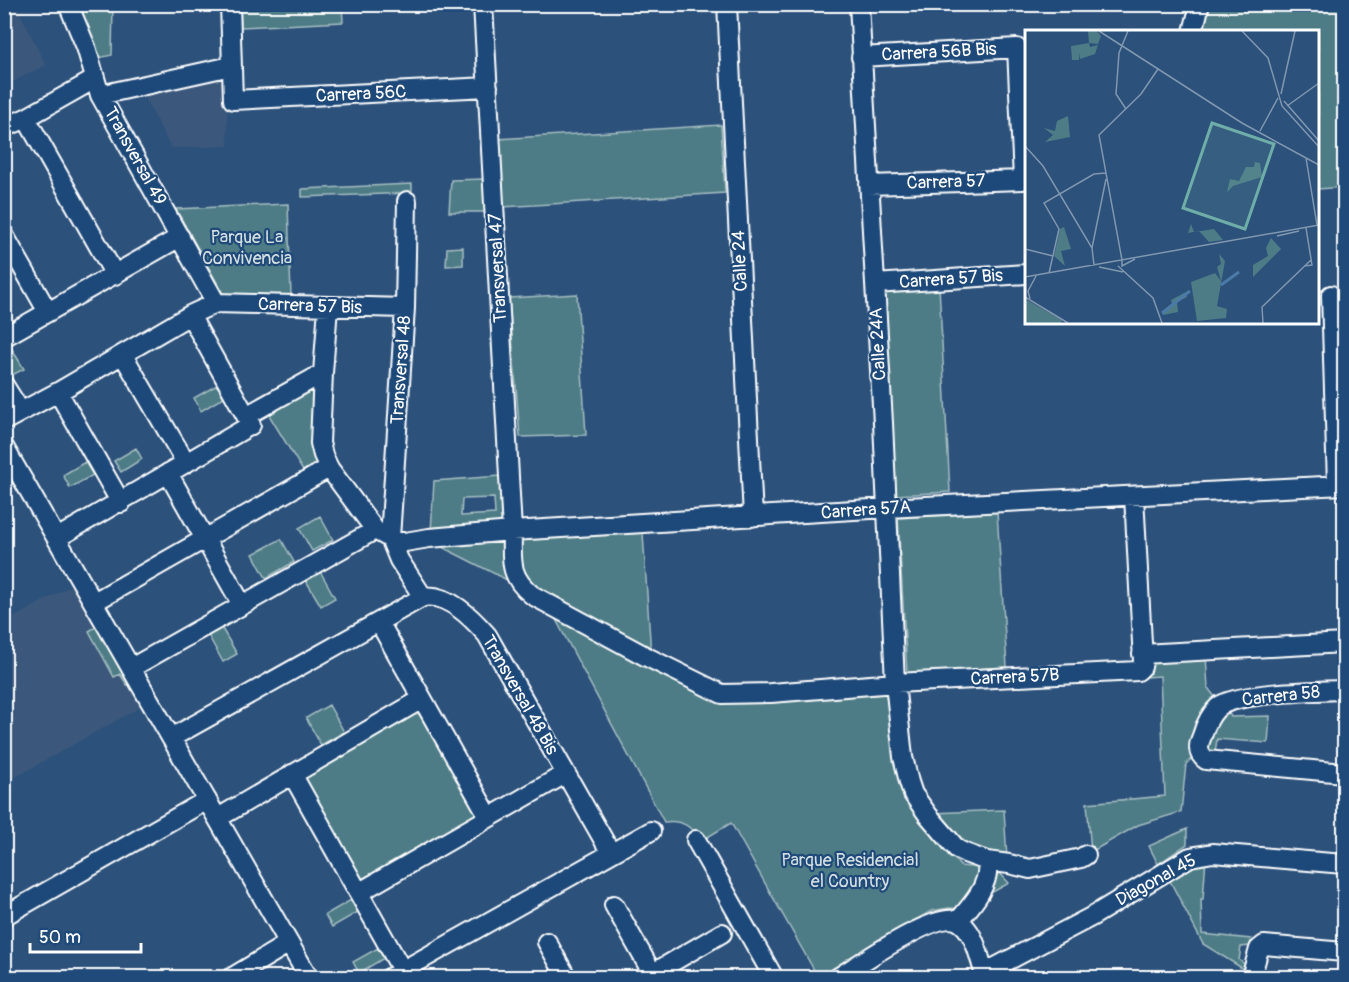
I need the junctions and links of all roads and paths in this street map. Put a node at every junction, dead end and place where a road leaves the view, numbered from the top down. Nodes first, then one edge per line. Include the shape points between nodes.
1 (68, 4) edge
2 (230, 4) edge
3 (483, 4) edge
4 (727, 4) edge
5 (859, 4) edge
6 (1200, 4) edge
7 (1194, 30) edge
8 (861, 57) junction
9 (231, 66) junction
10 (98, 87) junction
11 (488, 87) junction
12 (26, 118) junction
13 (4, 128) edge
14 (1023, 180) joint
15 (869, 185) junction
16 (407, 201) dead end
17 (4, 235) edge
18 (180, 237) junction
19 (1025, 274) edge
20 (115, 275) junction
21 (875, 284) junction
22 (1331, 295) dead end
23 (216, 303) junction
24 (328, 307) junction
25 (405, 308) junction
26 (48, 312) junction
27 (190, 315) junction
28 (4, 337) edge
29 (123, 355) junction
30 (323, 373) junction
31 (4, 385) edge
32 (58, 392) junction
33 (246, 416) junction
34 (13, 417) edge
35 (4, 447) edge
36 (186, 463) junction
37 (328, 468) junction
38 (168, 473) junction
39 (1341, 485) edge
40 (1134, 496) junction
41 (121, 502) junction
42 (887, 508) junction
43 (753, 517) junction
44 (512, 531) junction
45 (382, 534) junction
46 (57, 538) junction
47 (205, 538) junction
48 (423, 597) junction
49 (94, 602) junction
50 (243, 605) junction
51 (379, 622) junction
52 (1344, 643) edge
53 (1142, 654) junction
54 (131, 668) junction
55 (895, 683) junction
56 (1344, 690) edge
57 (422, 699) junction
58 (171, 738) junction
59 (1344, 773) edge
60 (292, 774) junction
61 (565, 774) junction
62 (207, 800) junction
63 (218, 818) junction
64 (489, 818) junction
65 (651, 831) dead end
66 (696, 840) dead end
67 (610, 853) junction
68 (1086, 855) dead end
69 (987, 861) junction
70 (1344, 864) edge
71 (360, 892) junction
72 (614, 905) dead end
73 (4, 916) edge
74 (958, 921) junction
75 (722, 933) dead end
76 (547, 942) dead end
77 (289, 943) junction
78 (1344, 952) edge
79 (396, 974) edge
80 (651, 976) edge
81 (985, 976) edge
82 (231, 978) edge
83 (309, 978) edge
84 (567, 978) edge
85 (774, 978) edge
86 (837, 978) edge
87 (1251, 978) edge

1 - 10 street, Transversal 49
2 - 9 street
3 - 11 street, Transversal 47
4 - 43 street, Calle 24
5 - 8 street, Calle 24A
6 - 7 street
8 - 14 street, Carrera 56B Bis via 1017,48
8 - 15 street, Calle 24A
9 - 10 street
9 - 11 street, Carrera 56C via 233,100
10 - 12 street
10 - 18 street, Transversal 49
11 - 44 street, Transversal 47
12 - 13 street
12 - 20 street
14 - 15 street, Carrera 57
15 - 21 street, Calle 24A
16 - 25 street, Transversal 48
17 - 26 street
18 - 20 street
18 - 23 street, Transversal 49
19 - 21 street, Carrera 57 Bis
20 - 26 street
21 - 42 street, Calle 24A
22 - 39 street
23 - 24 street, Carrera 57 Bis
23 - 27 street
24 - 25 street, Carrera 57 Bis
24 - 30 street
25 - 45 street, Transversal 48
26 - 28 street
27 - 29 street
27 - 33 street
29 - 32 street
29 - 36 street
30 - 33 street
30 - 37 street via 321,443
31 - 34 street
32 - 34 street
32 - 41 street
33 - 36 street via 251,425
35 - 46 street
36 - 38 street
37 - 45 street
37 - 47 street
38 - 41 street
38 - 47 street
39 - 40 street, Carrera 57A
40 - 42 street, Carrera 57A
40 - 53 street
41 - 46 street
42 - 43 street, Carrera 57A
42 - 55 street, Calle 24A
43 - 44 street, Carrera 57A
44 - 45 street, Carrera 57A via 405,542
44 - 55 street, Transversal 47 via 513,572 532,595 722,694
45 - 48 street
45 - 50 street
46 - 49 street
47 - 49 street
47 - 50 street
48 - 51 street
48 - 61 street, Transversal 48 Bis via 443,600 459,609 487,635
49 - 54 street
50 - 54 street
51 - 57 street
51 - 58 street
52 - 53 street
53 - 55 street, Carrera 57B via 1142,667 1135,671
54 - 58 street
55 - 69 street, Calle 24A via 903,757 913,794 957,849
56 - 59 street, Carrera 58 via 1275,694 1219,706 1199,744 1200,754 1206,760
57 - 60 street
57 - 64 street
58 - 62 street
60 - 63 street
60 - 71 street
61 - 64 street
61 - 67 street, Transversal 48 Bis
62 - 63 street
62 - 73 street
63 - 77 street
64 - 71 street
65 - 67 street
66 - 85 street
67 - 79 street
68 - 69 street, Calle 24A via 1030,869
69 - 74 street via 982,888
70 - 81 street, Diagonal 45 via 1213,853 1190,857
71 - 79 street
72 - 80 street
74 - 81 street via 972,937
74 - 86 street via 942,920 925,926
75 - 80 street
76 - 84 street
77 - 82 street
77 - 83 street
78 - 87 street via 1264,945 1259,949

